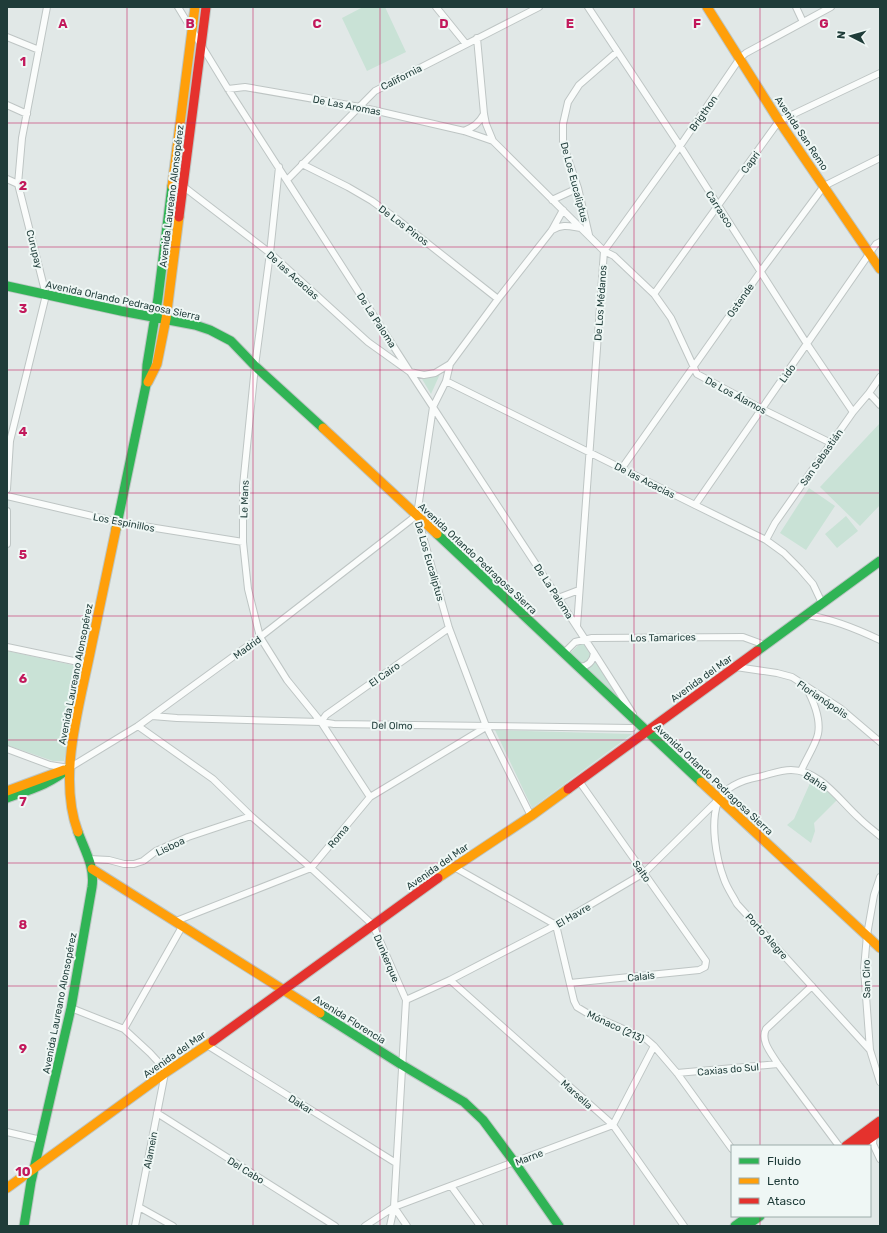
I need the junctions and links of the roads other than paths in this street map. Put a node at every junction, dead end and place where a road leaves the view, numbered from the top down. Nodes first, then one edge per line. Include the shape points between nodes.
1 (47, 7) edge
2 (178, 7) edge
3 (195, 7) edge
4 (206, 7) edge
5 (436, 7) edge
6 (539, 7) edge
7 (588, 7) edge
8 (707, 7) edge
9 (796, 7) edge
10 (831, 7) edge
11 (803, 22) junction
12 (192, 28) junction
13 (7, 37) edge
14 (477, 38) junction
15 (201, 44) junction
16 (466, 44) junction
17 (39, 50) junction
18 (617, 52) junction
19 (740, 58) junction
20 (880, 73) edge
21 (228, 89) junction
22 (7, 105) edge
23 (360, 107) junction
24 (27, 114) junction
25 (484, 114) junction
26 (779, 121) junction
27 (464, 131) junction
28 (493, 141) junction
29 (680, 146) junction
30 (880, 158) edge
31 (302, 164) junction
32 (278, 167) junction
33 (7, 179) edge
34 (287, 180) junction
35 (18, 184) junction
36 (824, 186) junction
37 (172, 187) junction
38 (184, 187) junction
39 (578, 188) junction
40 (552, 200) junction
41 (718, 206) junction
42 (563, 210) junction
43 (581, 228) junction
44 (552, 230) junction
45 (590, 237) junction
46 (880, 242) edge
47 (604, 251) junction
48 (270, 253) junction
49 (870, 253) junction
50 (880, 270) edge
51 (761, 271) junction
52 (160, 285) junction
53 (7, 286) edge
54 (170, 286) junction
55 (654, 294) junction
56 (46, 295) junction
57 (498, 298) junction
58 (156, 317) junction
59 (166, 319) junction
60 (807, 344) junction
61 (150, 352) junction
62 (159, 353) junction
63 (450, 364) junction
64 (255, 366) junction
65 (693, 368) junction
66 (410, 372) junction
67 (880, 377) edge
68 (446, 381) junction
69 (146, 385) junction
70 (869, 393) junction
71 (880, 405) edge
72 (433, 407) junction
73 (762, 409) junction
74 (853, 412) junction
75 (831, 443) junction
76 (589, 452) junction
77 (622, 468) junction
78 (7, 489) edge
79 (7, 496) edge
80 (695, 505) junction
81 (7, 511) edge
82 (417, 516) junction
83 (118, 522) junction
84 (766, 540) junction
85 (242, 542) junction
86 (7, 544) edge
87 (880, 561) edge
88 (579, 590) junction
89 (558, 598) junction
90 (822, 603) junction
91 (807, 615) junction
92 (449, 628) junction
93 (578, 628) junction
94 (260, 637) junction
95 (584, 639) junction
96 (880, 640) edge
97 (575, 642) junction
98 (765, 645) junction
99 (7, 647) edge
100 (564, 653) junction
101 (594, 653) junction
102 (88, 664) junction
103 (580, 667) junction
104 (736, 667) junction
105 (806, 686) junction
106 (152, 716) junction
107 (321, 722) junction
108 (634, 725) junction
109 (138, 726) junction
110 (486, 726) junction
111 (647, 731) junction
112 (880, 742) edge
113 (7, 749) edge
114 (70, 768) junction
115 (800, 771) junction
116 (579, 781) junction
117 (7, 791) edge
118 (370, 797) junction
119 (7, 798) edge
120 (719, 799) junction
121 (250, 816) junction
122 (531, 816) junction
123 (880, 836) edge
124 (89, 859) junction
125 (454, 867) junction
126 (311, 868) junction
127 (92, 869) junction
128 (644, 874) junction
129 (880, 877) edge
130 (180, 923) junction
131 (373, 925) junction
132 (556, 925) junction
133 (867, 935) junction
134 (880, 948) edge
135 (706, 961) joint
136 (450, 980) junction
137 (570, 983) junction
138 (812, 986) junction
139 (284, 990) junction
140 (406, 1000) junction
141 (71, 1008) junction
142 (124, 1029) junction
143 (207, 1045) junction
144 (654, 1046) junction
145 (870, 1050) junction
146 (778, 1064) junction
147 (402, 1065) junction
148 (677, 1073) junction
149 (165, 1074) junction
150 (880, 1082) edge
151 (158, 1113) junction
152 (880, 1120) edge
153 (880, 1124) edge
154 (613, 1125) junction
155 (7, 1132) edge
156 (877, 1133) edge
157 (41, 1140) junction
158 (838, 1145) edge
159 (847, 1145) edge
160 (860, 1145) edge
161 (731, 1148) edge
162 (880, 1159) edge
163 (515, 1163) junction
164 (396, 1164) junction
165 (34, 1168) junction
166 (451, 1186) junction
167 (7, 1188) edge
168 (139, 1207) junction
169 (394, 1207) junction
170 (748, 1217) edge
171 (759, 1217) edge
172 (24, 1226) edge
173 (135, 1226) edge
174 (173, 1226) edge
175 (335, 1226) edge
176 (365, 1226) edge
177 (390, 1226) edge
178 (407, 1226) edge
179 (480, 1226) edge
180 (559, 1226) edge
181 (684, 1226) edge
182 (735, 1226) edge
183 (746, 1226) edge

1 - 17 street, Curupay
2 - 12 street, De La Paloma
3 - 12 street, Avenida Laureano Alonsopérez
4 - 15 street, Avenida Laureano Alonsopérez
5 - 16 street
6 - 14 street, California
7 - 18 street, Carrasco
8 - 19 street, Avenida San Remo
9 - 11 street
10 - 11 street, Brigthon
11 - 19 street, Brigthon
12 - 15 street, De La Paloma
12 - 37 street, Avenida Laureano Alonsopérez
13 - 17 street
14 - 16 street, California
14 - 25 street, De Los Médanos
15 - 21 street, De La Paloma
15 - 38 street, Avenida Laureano Alonsopérez
16 - 23 street, California via 375,91
17 - 24 street, Curupay
18 - 29 street, Carrasco
18 - 39 street, De Los Eucaliptus via 579,86 568,102 563,124 563,144
19 - 26 street, Avenida San Remo
19 - 29 street, Brigthon
20 - 26 street, Capri
21 - 23 street, De Las Aromas via 245,87
21 - 32 street, De La Paloma
22 - 24 street
23 - 27 street, De Las Aromas
23 - 31 street, California
24 - 35 street, Curupay
25 - 27 street via 480,122
25 - 28 street, De Los Médanos
26 - 36 street, Avenida San Remo
26 - 41 street, Capri
27 - 28 street, De Las Aromas
28 - 40 street, De Los Médanos
29 - 41 street, Carrasco
29 - 47 street, Brigthon
30 - 36 street, Ostende
31 - 34 street, California
31 - 57 street, De Los Pinos via 372,201
32 - 34 street, De La Paloma
32 - 48 street, Le Mans
33 - 35 street
34 - 66 street, De La Paloma
35 - 56 street, Curupay
36 - 49 street, Avenida San Remo
36 - 51 street, Ostende
37 - 38 street
37 - 52 street, Avenida Laureano Alonsopérez
38 - 48 street, De las Acacias
38 - 54 street, Avenida Laureano Alonsopérez
39 - 40 street
39 - 45 street, De Los Eucaliptus
40 - 42 street, De Los Médanos
41 - 51 street, Carrasco
41 - 55 street, Capri
42 - 43 street, De Los Médanos
42 - 44 street, De Los Eucaliptus
43 - 44 street via 560,226
43 - 45 street, De Los Médanos
44 - 57 street, De Los Eucaliptus
45 - 47 street, De Los Médanos
46 - 49 street, Lido
47 - 55 street via 614,256
47 - 76 street, De Los Médanos
48 - 64 street, Le Mans
48 - 66 street, De las Acacias via 368,342
49 - 50 street, Avenida San Remo
49 - 60 street, Lido
51 - 60 street, Carrasco
51 - 65 street, Ostende
52 - 54 street
52 - 58 street, Avenida Laureano Alonsopérez
53 - 56 street, Avenida Orlando Pedragosa Sierra
54 - 59 street, Avenida Laureano Alonsopérez
55 - 65 street via 671,318
56 - 58 street, Avenida Orlando Pedragosa Sierra
56 - 78 street, Curupay via 10,441
57 - 63 street, De Los Eucaliptus
58 - 59 street, Avenida Orlando Pedragosa Sierra
58 - 61 street, Avenida Laureano Alonsopérez
59 - 62 street, Avenida Laureano Alonsopérez
59 - 64 street, Avenida Orlando Pedragosa Sierra via 210,330 230,341
60 - 73 street, Lido
60 - 74 street, Carrasco
61 - 62 street
61 - 69 street, Avenida Laureano Alonsopérez
62 - 69 street, Avenida Laureano Alonsopérez via 157,364
63 - 66 street via 424,375
63 - 68 street, De Los Eucaliptus
64 - 82 street, Avenida Orlando Pedragosa Sierra
64 - 85 street, Le Mans via 243,486
65 - 73 street, De Los Álamos via 697,374
65 - 77 street, Ostende
66 - 72 street, De La Paloma
67 - 70 street, San Sebastián
68 - 72 street, De Los Eucaliptus
68 - 76 street, De las Acacias
69 - 83 street, Avenida Laureano Alonsopérez
70 - 71 street
70 - 74 street, San Sebastián
72 - 82 street, De Los Eucaliptus
72 - 89 street, De La Paloma
73 - 75 street, De Los Álamos
73 - 80 street, Lido
74 - 75 street, San Sebastián
75 - 84 street, San Sebastián
76 - 77 street, De las Acacias
76 - 88 street, De Los Médanos
77 - 80 street, De las Acacias
79 - 83 street, Los Espinillos
80 - 84 street, De las Acacias
81 - 86 street
82 - 92 street, De Los Eucaliptus
82 - 94 street, Madrid
82 - 100 street, Avenida Orlando Pedragosa Sierra
83 - 85 street, Los Espinillos
83 - 102 street, Avenida Laureano Alonsopérez
84 - 90 street, De las Acacias via 800,568 813,584
85 - 94 street, Le Mans via 248,589
87 - 90 street, Avenida del Mar
88 - 89 street
88 - 93 street, De Los Médanos
89 - 93 street, De La Paloma
90 - 91 street, Avenida del Mar
91 - 96 street via 847,626
91 - 98 street, Avenida del Mar
92 - 107 street, El Cairo via 326,715
92 - 110 street, De Los Eucaliptus
93 - 95 street, De La Paloma
93 - 97 street, De La Paloma
94 - 106 street, Madrid
94 - 107 street, Le Mans via 287,680
95 - 97 street, Los Tamarices
95 - 98 street, Los Tamarices via 743,637
95 - 101 street, De La Paloma
97 - 100 street, Los Tamarices
98 - 104 street, Avenida del Mar
99 - 102 street
100 - 103 street, Avenida Orlando Pedragosa Sierra
101 - 103 street via 588,665
101 - 108 street, De La Paloma
102 - 114 street, Avenida Laureano Alonsopérez via 71,748
103 - 108 street, Avenida Orlando Pedragosa Sierra
104 - 105 street, Florianópolis via 792,677
104 - 111 street, Avenida del Mar
105 - 112 street, Florianópolis via 840,708
105 - 115 street via 818,718 818,734
106 - 107 street, Del Olmo
106 - 109 street, Madrid
107 - 110 street, Del Olmo
107 - 118 street, Le Mans
108 - 110 street, Del Olmo
108 - 111 street, Avenida Orlando Pedragosa Sierra
109 - 114 street, Madrid
109 - 121 street, Dunkerque via 213,779
110 - 118 street, Roma
110 - 122 street, De Los Eucaliptus
111 - 116 street, Avenida del Mar
111 - 120 street, Avenida Orlando Pedragosa Sierra
113 - 114 street via 50,765
114 - 117 street
114 - 119 street via 46,784
114 - 124 street, Avenida Laureano Alonsopérez via 73,817
115 - 120 street, Bahía via 789,770 750,778 728,789
115 - 123 street, Bahía via 824,784
116 - 122 street, Avenida del Mar
116 - 128 street, Salto
118 - 126 street, Roma
120 - 128 street, El Havre
120 - 133 street, Avenida Orlando Pedragosa Sierra
120 - 138 street, Porto Alegre via 715,809 715,830 724,880 738,904
121 - 124 street, Lisboa via 188,837 134,864
121 - 126 street, Dunkerque
122 - 125 street, Avenida del Mar
124 - 127 street, Avenida Laureano Alonsopérez
125 - 131 street, Avenida del Mar
125 - 132 street
126 - 130 street, Roma
126 - 131 street, Dunkerque
127 - 130 street, Avenida Florencia
127 - 141 street, Avenida Laureano Alonsopérez via 92,890
128 - 132 street, El Havre
128 - 135 street, Salto
129 - 133 street, San Ciro
130 - 139 street, Avenida Florencia
130 - 142 street
131 - 139 street, Avenida del Mar
131 - 140 street, Dunkerque
132 - 136 street, El Havre
132 - 137 street, Mónaco (213)
133 - 134 street, Avenida Orlando Pedragosa Sierra
133 - 145 street, San Ciro via 864,969
135 - 137 street, Calais via 705,967 700,970
136 - 140 street, El Havre
136 - 154 street, Marsella
137 - 144 street, Mónaco (213) via 577,1007 646,1039
138 - 145 street, Porto Alegre
138 - 146 street via 764,1033 765,1041
139 - 143 street, Avenida del Mar
139 - 147 street, Avenida Florencia
140 - 147 street, Dunkerque
141 - 142 street
141 - 157 street, Avenida Laureano Alonsopérez
142 - 149 street via 150,1053
143 - 149 street, Avenida del Mar
143 - 164 street, Dakar
144 - 148 street, Mónaco (213)
144 - 154 street
145 - 150 street, San Ciro
146 - 148 street, Caxias do Sul
146 - 158 street
147 - 163 street, Avenida Florencia via 464,1102 483,1120
147 - 164 street, Dunkerque
148 - 161 street, Mónaco (213)
149 - 151 street, Alamein
149 - 165 street, Avenida del Mar
151 - 168 street, Alamein
151 - 175 street, Del Cabo
152 - 159 street
153 - 156 street via 875,1130
154 - 163 street, Marne
154 - 181 street, Marsella
155 - 157 street
156 - 160 street
156 - 162 street via 873,1144
157 - 165 street, Avenida Laureano Alonsopérez
163 - 166 street, Marne
163 - 180 street, Avenida Florencia
164 - 169 street, Dunkerque
165 - 167 street, Avenida del Mar
165 - 172 street, Avenida Laureano Alonsopérez
166 - 169 street, Marne
166 - 179 street
168 - 173 street, Alamein
168 - 174 street
169 - 176 street, Marne
169 - 177 street, Dunkerque
169 - 178 street
170 - 182 street
171 - 183 street

